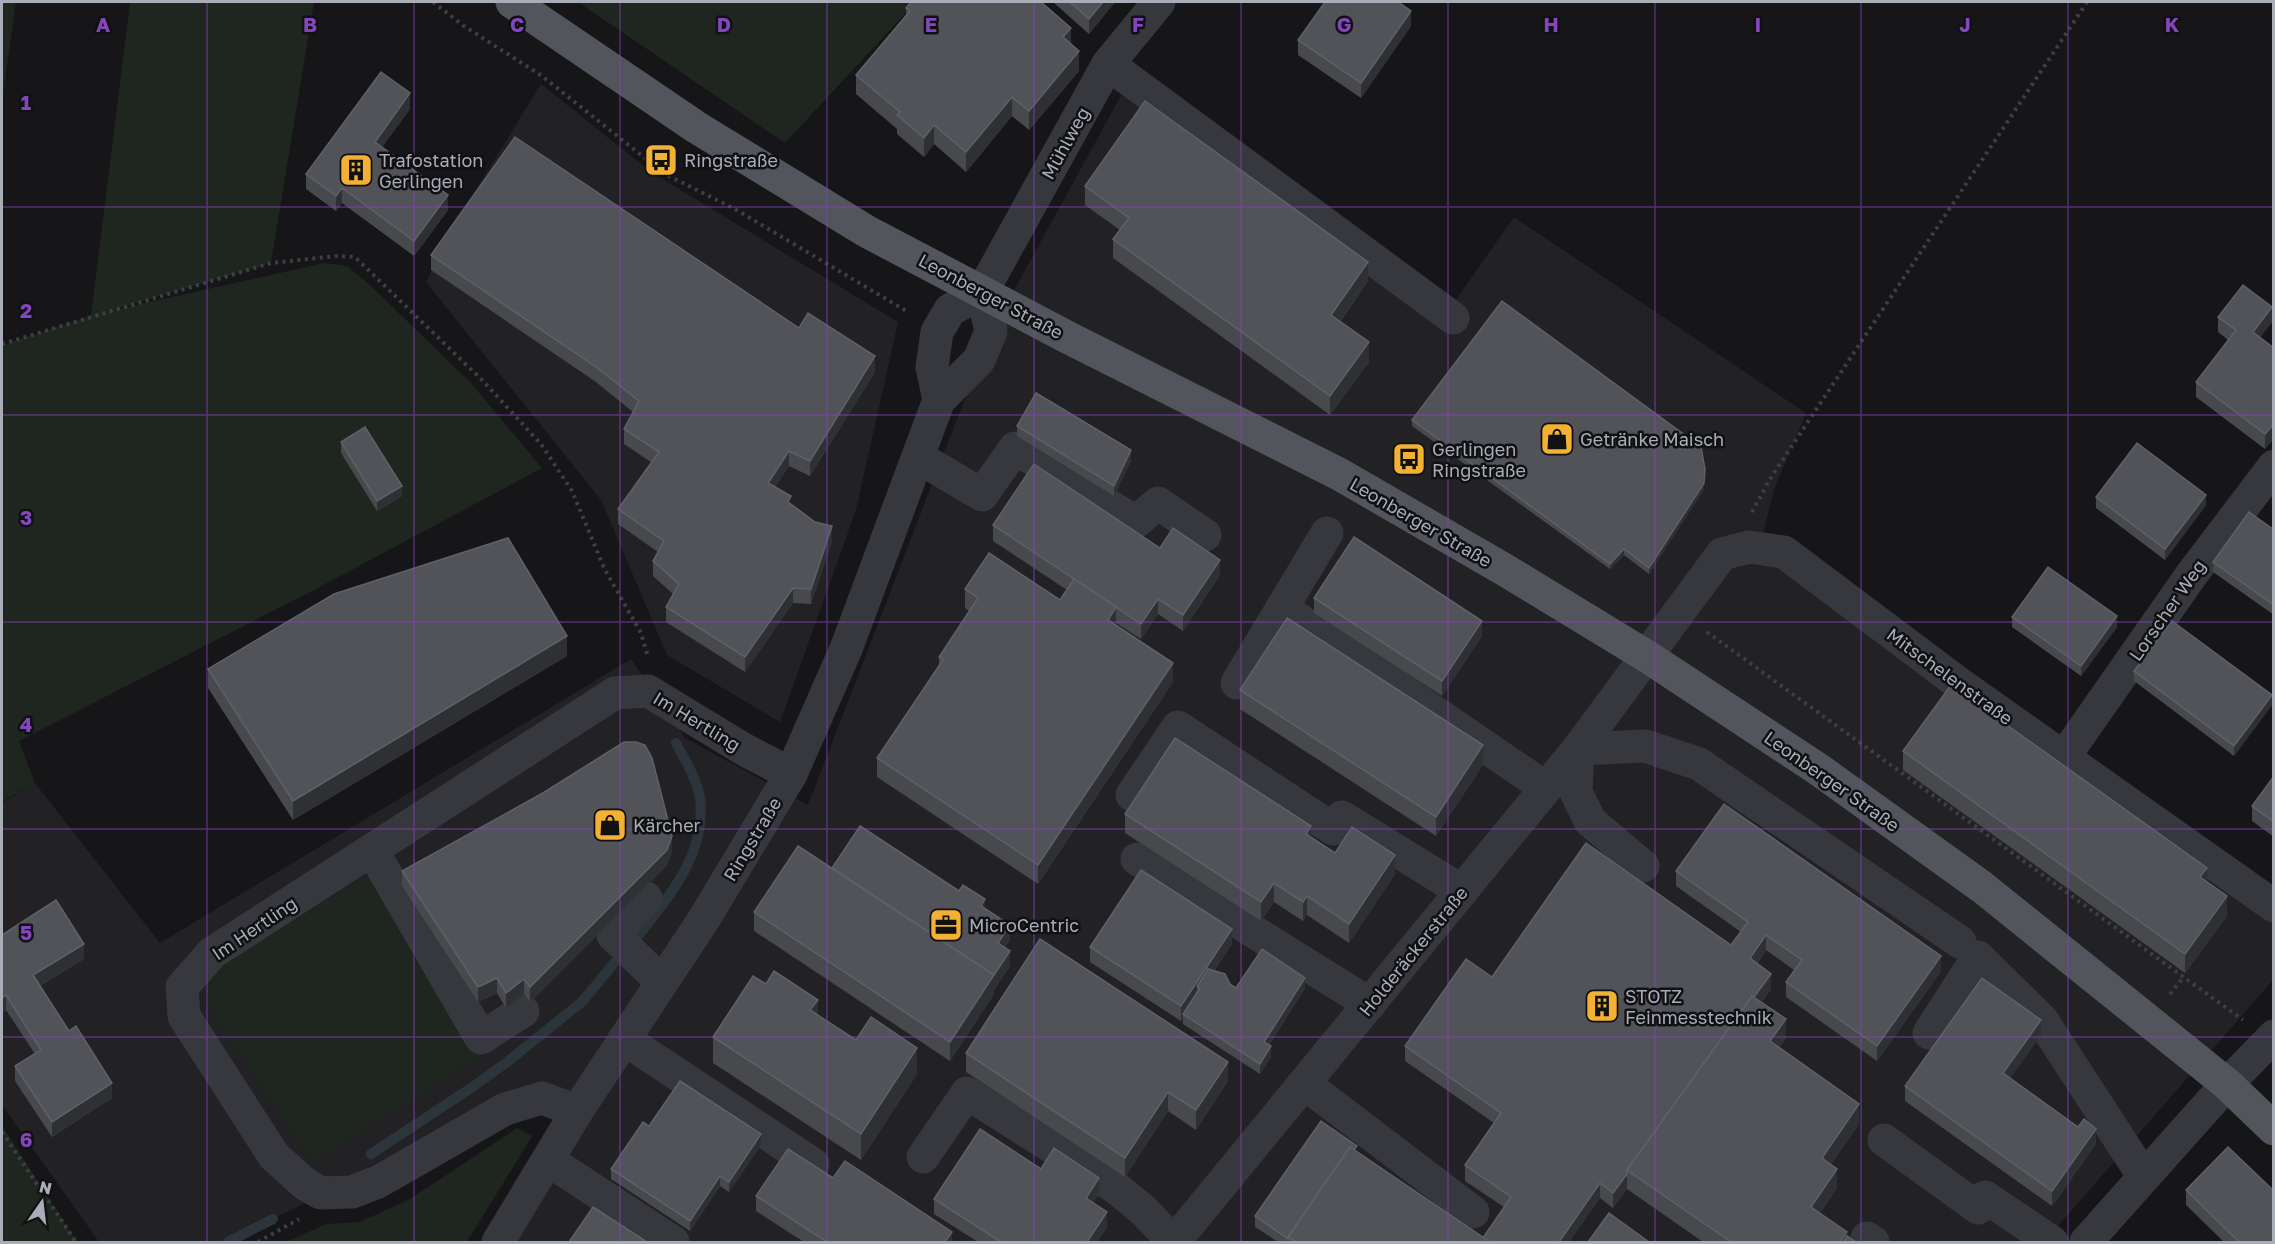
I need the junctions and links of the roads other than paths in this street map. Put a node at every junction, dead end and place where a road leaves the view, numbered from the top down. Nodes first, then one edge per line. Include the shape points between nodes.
1 (512, 2) edge
2 (1159, 2) edge
3 (1108, 64) junction
4 (982, 292) junction
5 (1453, 318) dead end
6 (939, 400) junction
7 (918, 457) junction
8 (2274, 466) edge
9 (1327, 534) dead end
10 (1205, 535) dead end
11 (1282, 608) junction
12 (1648, 657) junction
13 (1237, 683) dead end
14 (1578, 750) junction
15 (2064, 757) junction
16 (791, 774) junction
17 (1546, 788) junction
18 (1132, 795) dead end
19 (372, 850) junction
20 (1137, 859) dead end
21 (1643, 866) dead end
22 (1462, 891) junction
23 (646, 898) edge
24 (2274, 906) edge
25 (1960, 942) dead end
26 (662, 982) junction
27 (1370, 1004) junction
28 (523, 1011) dead end
29 (1929, 1033) dead end
30 (2272, 1038) edge
31 (624, 1039) junction
32 (1305, 1084) junction
33 (2227, 1084) junction
34 (577, 1110) junction
35 (2274, 1129) edge
36 (1884, 1140) dead end
37 (923, 1157) dead end
38 (548, 1160) junction
39 (813, 1164) edge
40 (2144, 1178) junction
41 (1473, 1212) dead end
42 (498, 1242) edge
43 (673, 1242) edge
44 (1174, 1242) edge
45 (2052, 1242) edge
46 (2086, 1242) edge

1 - 4 main road, Leonberger Straße via 696,127 866,231
2 - 3 street, Mühlweg
3 - 4 street, Mühlweg
3 - 5 street
4 - 6 street, Ringstraße via 991,331 979,360
4 - 6 street via 950,310 938,332 932,366
4 - 12 main road, Leonberger Straße via 1339,474
6 - 7 street, Ringstraße
7 - 10 street via 982,495 1015,448 1136,522 1158,503
7 - 16 street, Ringstraße via 854,628
8 - 15 street, Lorscher Weg via 2192,574
9 - 11 street
11 - 13 street
11 - 17 street
12 - 14 street, Holderäckerstraße
12 - 15 street, Mitschelenstraße via 1722,554 1749,547 1784,552
12 - 33 main road, Leonberger Straße via 1818,769 1982,887
14 - 17 street, Holderäckerstraße
14 - 21 street via 1576,792 1590,820
14 - 25 street via 1645,746 1699,764
15 - 24 street, Mitschelenstraße
16 - 19 street, Im Hertling via 648,691 615,693
16 - 26 street, Ringstraße
17 - 22 street, Holderäckerstraße
18 - 22 street via 1178,727 1333,829 1342,817
19 - 28 street via 481,1038
19 - 34 street, Im Hertling via 212,953 182,987 184,1016 274,1156 321,1193 352,1192 378,1182 505,1109 542,1098
20 - 27 street
22 - 27 street, Holderäckerstraße
23 - 26 street via 613,935
26 - 31 street, Ringstraße
27 - 32 street, Holderäckerstraße
29 - 40 street via 1978,957 2042,1020
30 - 33 street
31 - 34 street, Ringstraße
31 - 39 street
32 - 41 street
32 - 44 street, Holderäckerstraße
33 - 35 main road, Leonberger Straße
33 - 40 street
34 - 38 street, Ringstraße
36 - 45 street via 1978,1208 1985,1197
37 - 44 street via 967,1093 1115,1187
38 - 42 street, Ringstraße
38 - 43 street
40 - 46 street

